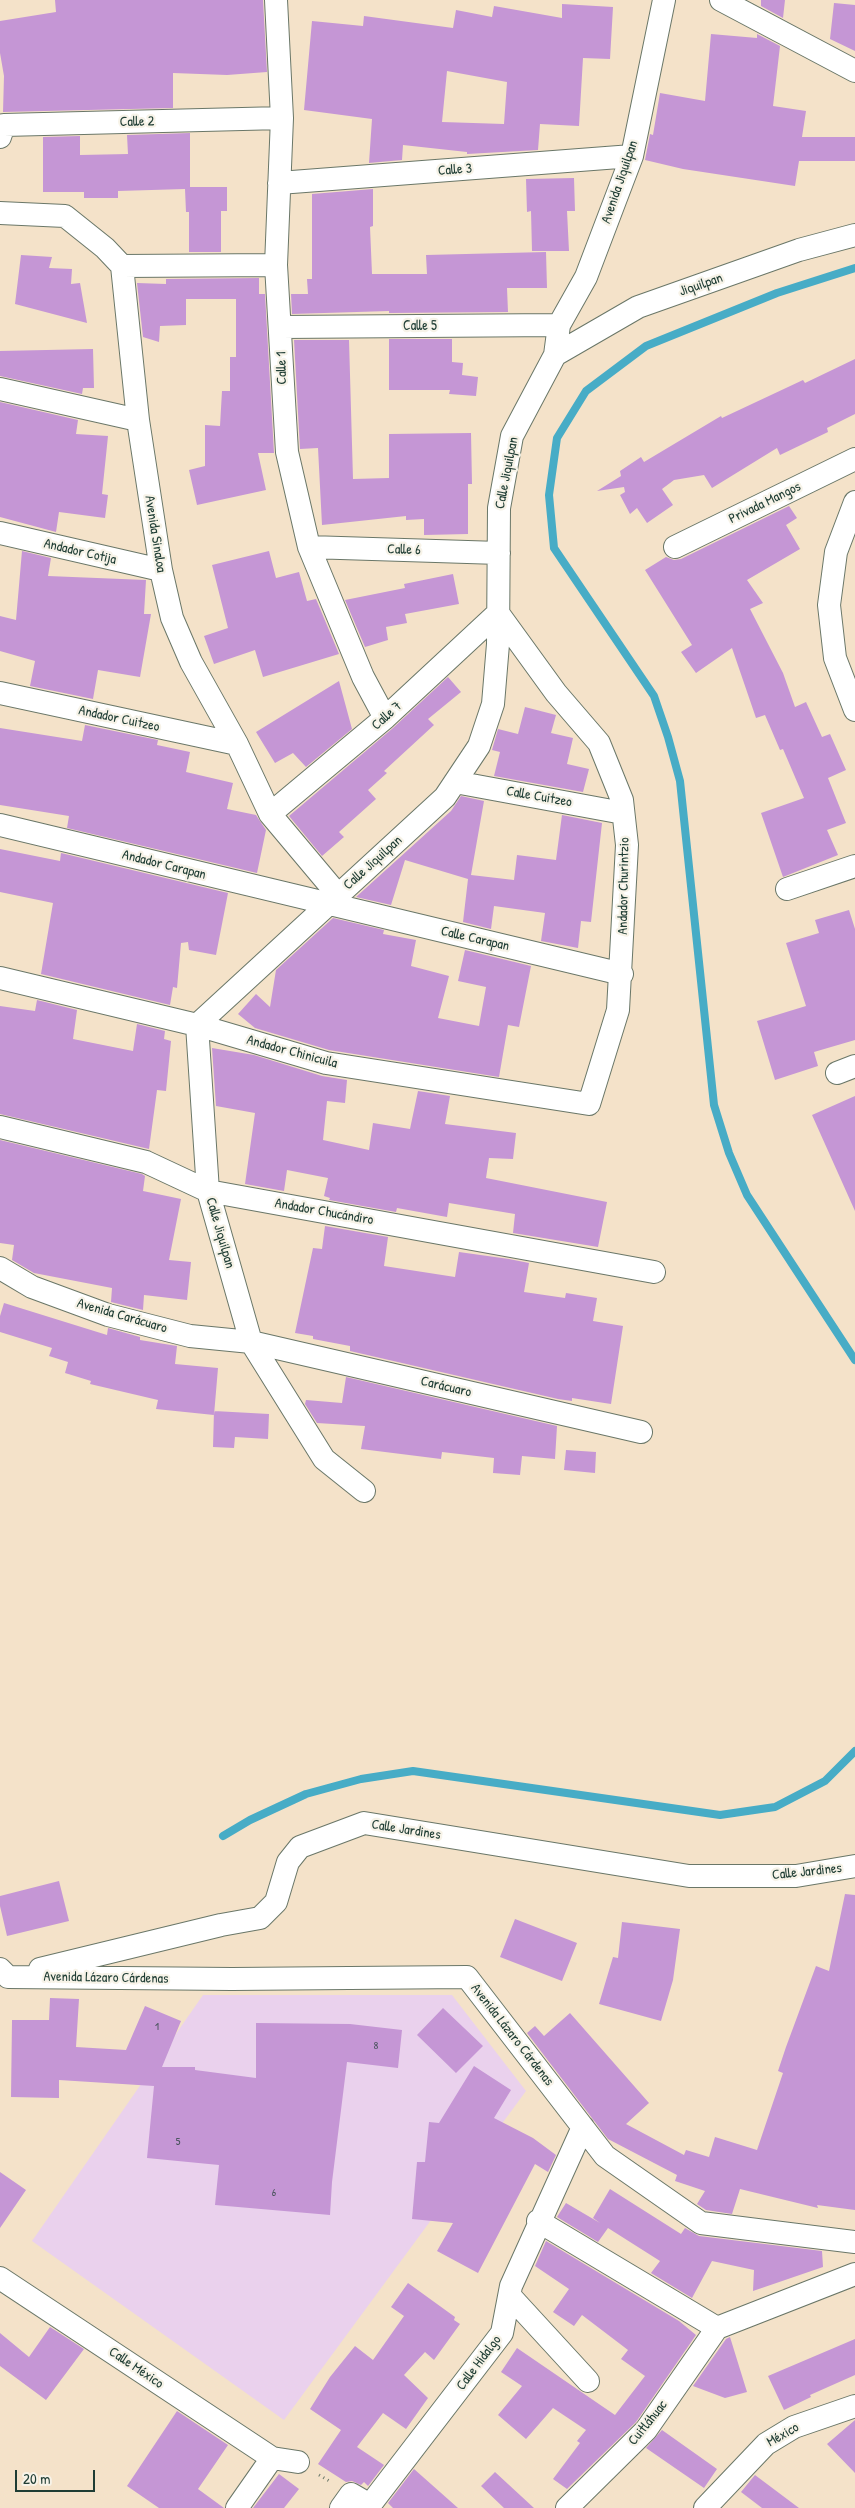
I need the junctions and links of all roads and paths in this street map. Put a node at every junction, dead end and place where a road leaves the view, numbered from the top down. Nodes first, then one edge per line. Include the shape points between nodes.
1 (276, 0) edge
2 (664, 0) edge
3 (721, 0) edge
4 (855, 71) edge
5 (282, 118) junction
6 (0, 137) edge
7 (632, 156) junction
8 (279, 183) junction
9 (0, 213) edge
10 (855, 235) edge
11 (276, 265) junction
12 (122, 266) junction
13 (559, 326) junction
14 (281, 327) junction
15 (555, 355) junction
16 (0, 389) edge
17 (138, 420) junction
18 (855, 459) edge
19 (855, 502) edge
20 (0, 533) edge
21 (309, 547) junction
22 (675, 547) dead end
23 (499, 553) junction
24 (161, 570) junction
25 (498, 613) junction
26 (0, 693) edge
27 (855, 710) edge
28 (385, 718) junction
29 (237, 744) junction
30 (455, 782) junction
31 (624, 813) junction
32 (270, 814) junction
33 (0, 825) edge
34 (855, 866) edge
35 (787, 889) dead end
36 (333, 900) junction
37 (622, 974) junction
38 (0, 978) edge
39 (196, 1025) junction
40 (589, 1104) joint
41 (0, 1127) edge
42 (208, 1191) junction
43 (0, 1268) edge
44 (654, 1272) dead end
45 (251, 1342) junction
46 (641, 1432) dead end
47 (364, 1491) dead end
48 (855, 1866) edge
49 (3, 1976) edge
50 (583, 2127) junction
51 (538, 2221) junction
52 (855, 2242) edge
53 (855, 2274) edge
54 (0, 2278) edge
55 (510, 2296) junction
56 (718, 2328) junction
57 (588, 2381) dead end
58 (855, 2406) edge
59 (272, 2458) junction
60 (298, 2462) joint
61 (361, 2505) edge
62 (237, 2508) edge
63 (567, 2508) edge
64 (705, 2508) edge

1 - 5 street, Calle 1
2 - 7 street, Avenida Jiquilpan
3 - 4 street
5 - 6 street, Calle 2 via 4,126
5 - 8 street, Calle 1
7 - 8 street, Calle 3
7 - 13 street, Avenida Jiquilpan via 586,278
8 - 11 street, Calle 1
9 - 12 street via 66,216
10 - 15 street, Jiquilpan via 799,250 638,307
11 - 12 street
11 - 14 street, Calle 1
12 - 17 street, Avenida Sinaloa
13 - 14 street, Calle 5
13 - 15 street, Avenida Jiquilpan
14 - 21 street, Calle 1 via 287,452
15 - 23 street, Calle Jiquilpan via 512,436 499,508
16 - 17 street
17 - 24 street, Avenida Sinaloa
18 - 22 street, Privada Mangos
19 - 27 street via 836,552 829,605 835,658
20 - 24 street, Andador Cotija
21 - 23 street, Calle 6
21 - 28 street, Calle 1 via 363,678
23 - 25 street, Calle Jiquilpan
24 - 29 street, Avenida Sinaloa via 172,618 191,662
25 - 28 street, Calle 7
25 - 30 street, Calle Jiquilpan via 493,704 478,746
25 - 31 street, Andador Churintzio via 556,693 600,743
26 - 29 street, Andador Cuitzeo
28 - 32 street, Calle 7
29 - 32 street, Avenida Sinaloa
30 - 31 street, Calle Cuitzeo
30 - 36 street, Calle Jiquilpan via 445,797
31 - 37 street, Andador Churintzio via 627,845
32 - 36 street, Avenida Sinaloa
33 - 36 street, Andador Carapan
34 - 35 street
36 - 37 street, Calle Carapan
36 - 39 street, Calle Jiquilpan
37 - 40 street, Andador Churintzio via 616,1018
38 - 39 street, Andador Chinicuila
39 - 40 street, Andador Chinicuila via 326,1063
39 - 42 street, Calle Jiquilpan
41 - 42 street, Andador Chucándiro via 146,1162
42 - 44 street, Andador Chucándiro
42 - 45 street, Calle Jiquilpan
43 - 45 street, Avenida Carácuaro via 32,1287 108,1315 190,1336
45 - 46 street, Carácuaro
45 - 47 street, Calle Jiquilpan via 324,1459
48 - 49 street, Calle Jardines via 796,1876 689,1876 364,1823 300,1847 288,1862 276,1902 260,1918
49 - 50 street, Avenida Lázaro Cárdenas via 222,1979 467,1977
50 - 51 street, Calle Hidalgo
50 - 52 street, Avenida Lázaro Cárdenas via 605,2156 701,2223
51 - 55 street, Calle Hidalgo via 510,2286
51 - 56 street
53 - 56 street
54 - 59 street, Calle México
55 - 57 street
55 - 61 street, Calle Hidalgo via 502,2333
56 - 63 street, Cuitláhuac via 646,2430
58 - 64 street, México via 794,2427 766,2444
59 - 60 street
59 - 62 street
60 - 61 path

